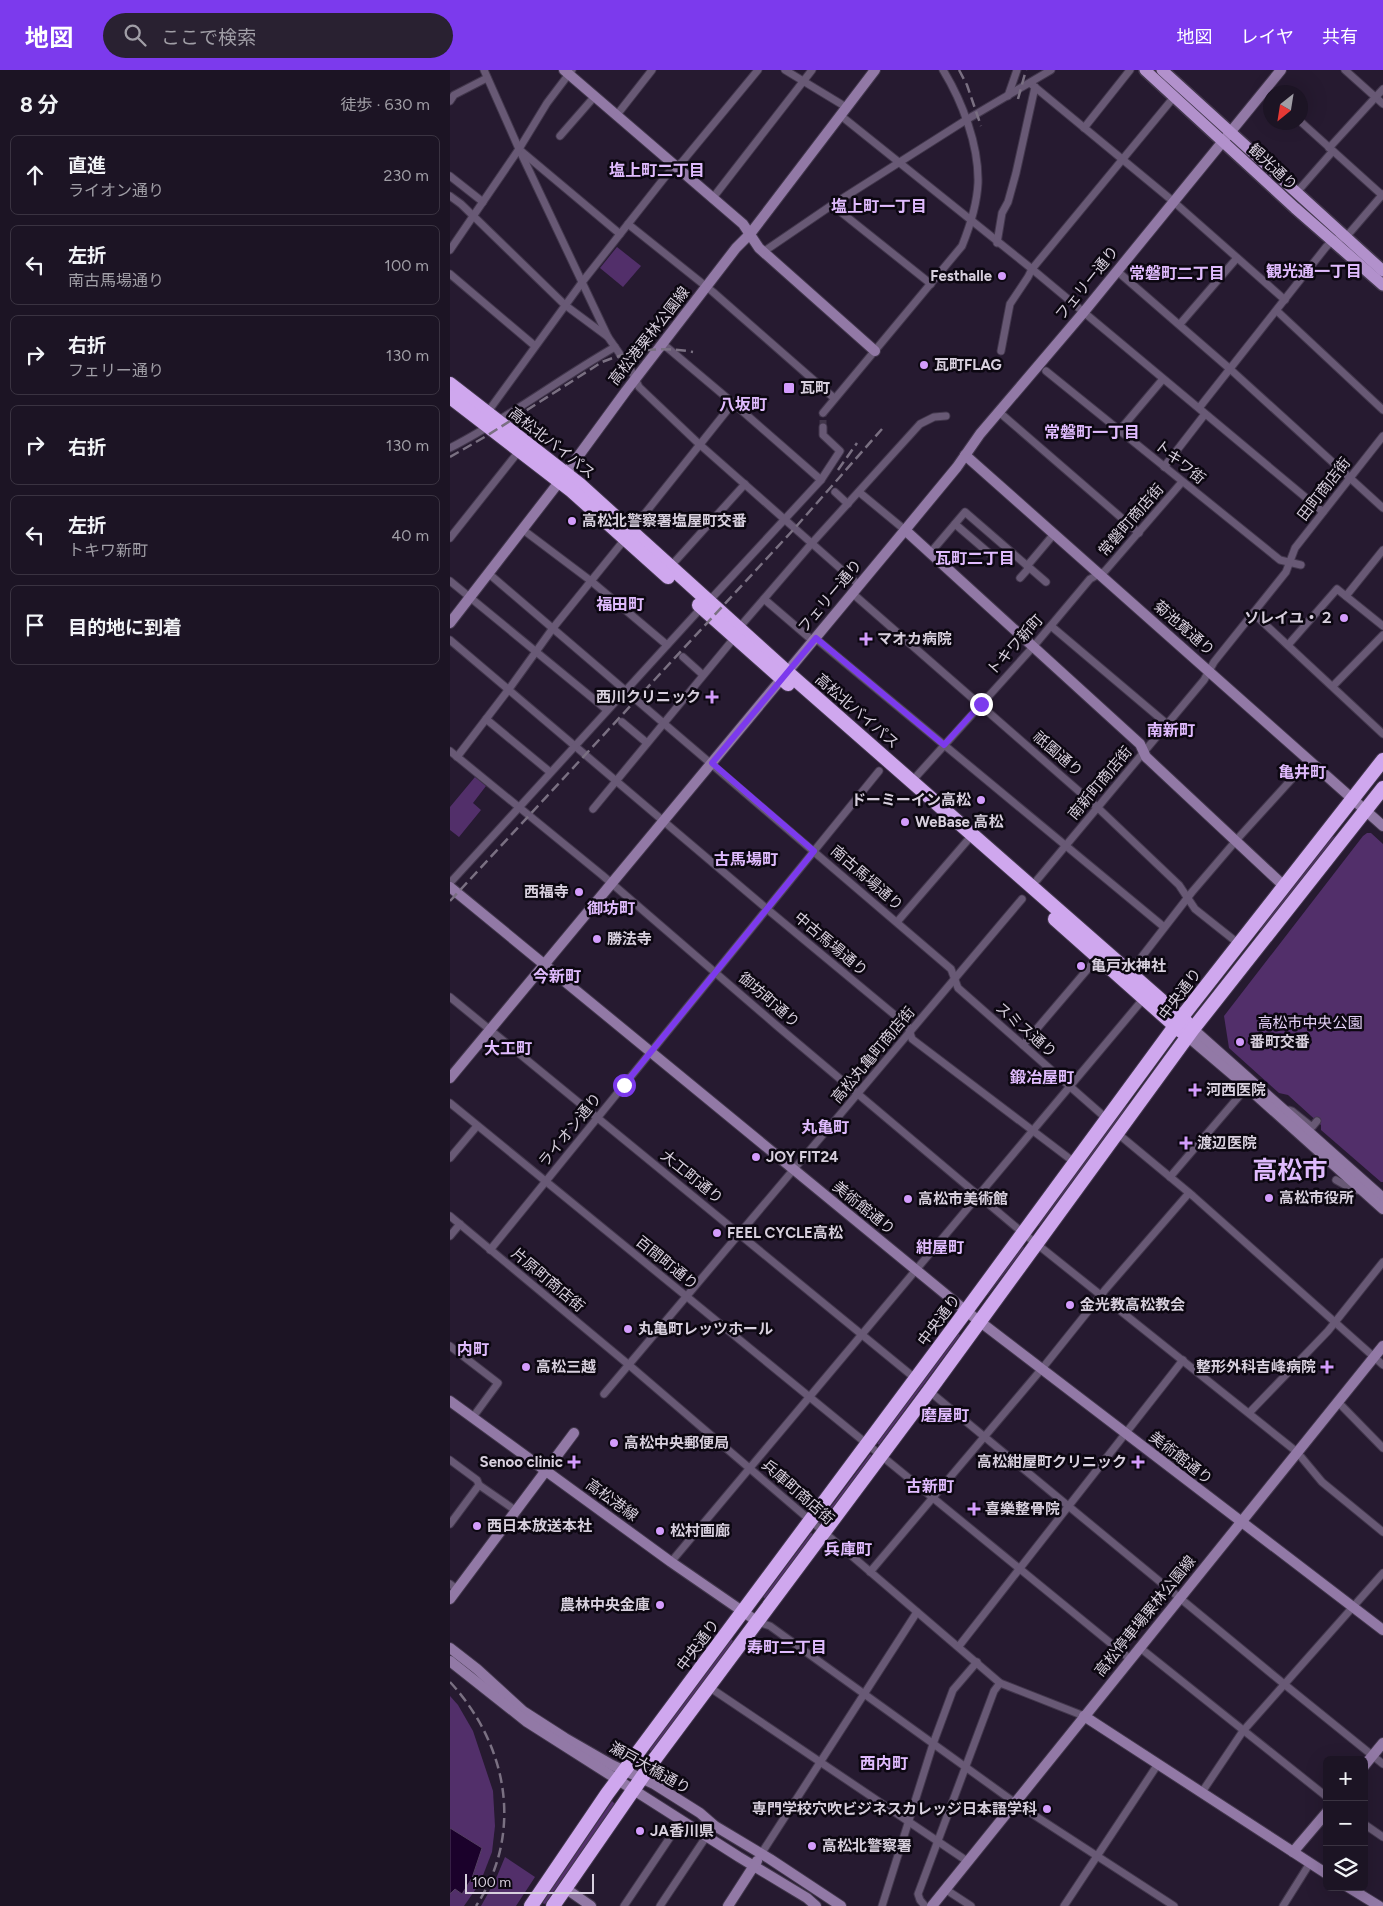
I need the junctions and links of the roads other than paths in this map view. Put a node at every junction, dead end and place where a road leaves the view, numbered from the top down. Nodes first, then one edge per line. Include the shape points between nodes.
1 (484, 70) edge
2 (652, 70) edge
3 (758, 70) edge
4 (785, 70) edge
5 (812, 70) edge
6 (875, 70) edge
7 (943, 70) edge
8 (1016, 70) edge
9 (1051, 70) edge
10 (1130, 70) edge
11 (1145, 70) edge
12 (1162, 70) edge
13 (1281, 70) edge
14 (1344, 70) edge
15 (568, 71) edge
16 (487, 78) junction
17 (803, 82) junction
18 (1033, 85) junction
19 (1272, 85) edge
20 (1383, 89) edge
21 (451, 96) edge
22 (595, 96) junction
23 (1008, 96) junction
24 (1263, 97) edge
25 (1376, 97) junction
26 (1174, 98) junction
27 (1383, 104) edge
28 (843, 111) junction
29 (616, 116) junction
30 (966, 120) junction
31 (1084, 128) junction
32 (1308, 129) edge
33 (1231, 132) junction
34 (560, 136) dead end
35 (1223, 142) junction
36 (519, 149) junction
37 (1331, 150) junction
38 (1122, 160) junction
39 (900, 163) junction
40 (676, 168) junction
41 (450, 176) edge
42 (1297, 192) junction
43 (1383, 195) edge
44 (450, 196) edge
45 (712, 199) junction
46 (483, 202) junction
47 (1174, 202) junction
48 (832, 205) junction
49 (473, 216) junction
50 (972, 222) junction
51 (628, 224) junction
52 (620, 234) junction
53 (750, 234) junction
54 (1346, 237) junction
55 (1333, 240) junction
56 (998, 243) junction
57 (450, 250) edge
58 (763, 252) junction
59 (1237, 258) junction
60 (1032, 269) junction
61 (1117, 271) junction
62 (1383, 271) edge
63 (450, 274) edge
64 (583, 281) junction
65 (931, 284) junction
66 (1383, 285) edge
67 (706, 288) junction
68 (1285, 300) junction
69 (565, 305) junction
70 (1277, 311) junction
71 (1083, 313) junction
72 (1180, 324) junction
73 (608, 337) junction
74 (663, 344) junction
75 (535, 346) junction
76 (615, 347) junction
77 (875, 351) junction
78 (1002, 351) dead end
79 (1230, 369) junction
80 (1046, 371) dead end
81 (635, 379) junction
82 (1163, 379) junction
83 (450, 384) edge
84 (450, 397) edge
85 (834, 398) junction
86 (733, 403) junction
87 (1383, 410) edge
88 (1202, 411) junction
89 (998, 412) junction
90 (823, 413) tunnel mouth
91 (946, 416) dead end
92 (491, 420) junction
93 (823, 427) tunnel mouth
94 (1119, 431) junction
95 (1383, 436) edge
96 (700, 444) junction
97 (450, 448) edge
98 (520, 451) junction
99 (964, 455) junction
100 (1164, 467) junction
101 (562, 477) junction
102 (1350, 478) junction
103 (821, 480) junction
104 (1182, 482) junction
105 (745, 484) junction
106 (835, 492) dead end
107 (859, 492) junction
108 (848, 504) junction
109 (1383, 508) edge
110 (1323, 512) junction
111 (785, 520) junction
112 (955, 524) junction
113 (522, 529) junction
114 (905, 530) junction
115 (451, 533) edge
116 (1139, 533) junction
117 (1054, 534) junction
118 (628, 535) junction
119 (812, 544) junction
120 (1383, 550) edge
121 (930, 552) junction
122 (990, 554) dead end
123 (1289, 562) junction
124 (1301, 565) dead end
125 (1027, 566) junction
126 (670, 567) junction
127 (488, 573) junction
128 (1099, 574) junction
129 (1020, 578) dead end
130 (450, 581) edge
131 (591, 581) junction
132 (1046, 582) dead end
133 (856, 589) junction
134 (1346, 596) junction
135 (470, 597) junction
136 (764, 599) junction
137 (706, 604) junction
138 (1253, 613) junction
139 (450, 623) edge
140 (1051, 626) junction
141 (1383, 626) edge
142 (553, 628) junction
143 (737, 633) junction
144 (1383, 635) edge
145 (814, 639) junction
146 (450, 640) edge
147 (1288, 644) junction
148 (667, 645) junction
149 (1033, 647) junction
150 (537, 651) junction
151 (683, 657) dead end
152 (1212, 666) junction
153 (704, 675) junction
154 (785, 675) junction
155 (1333, 686) junction
156 (509, 689) junction
157 (626, 690) junction
158 (981, 704) junction
159 (607, 710) junction
160 (486, 719) junction
161 (622, 722) dead end
162 (664, 722) junction
163 (1168, 724) junction
164 (1383, 734) edge
165 (647, 743) junction
166 (575, 745) junction
167 (944, 745) junction
168 (450, 751) edge
169 (1144, 752) junction
170 (457, 756) junction
171 (1309, 760) junction
172 (1383, 760) edge
173 (712, 763) junction
174 (879, 771) dead end
175 (550, 772) junction
176 (616, 780) junction
177 (913, 780) junction
178 (1383, 788) edge
179 (1352, 798) junction
180 (520, 806) junction
181 (1098, 807) junction
182 (593, 809) dead end
183 (1366, 810) junction
184 (663, 820) junction
185 (1383, 826) edge
186 (1236, 840) junction
187 (966, 841) junction
188 (1066, 846) junction
189 (814, 851) junction
190 (1037, 880) dead end
191 (450, 883) edge
192 (611, 883) junction
193 (450, 886) edge
194 (1284, 886) junction
195 (1022, 899) dead end
196 (1187, 899) junction
197 (767, 909) junction
198 (897, 922) junction
199 (1164, 927) junction
200 (1239, 944) junction
201 (1098, 957) junction
202 (544, 965) junction
203 (715, 972) junction
204 (1130, 972) junction
205 (954, 979) junction
206 (450, 997) edge
207 (1144, 998) junction
208 (1178, 1022) junction
209 (490, 1029) junction
210 (1190, 1032) junction
211 (910, 1033) junction
212 (1024, 1045) junction
213 (651, 1052) junction
214 (450, 1078) edge
215 (1071, 1087) junction
216 (1247, 1087) junction
217 (859, 1094) junction
218 (450, 1103) edge
219 (1286, 1110) junction
220 (598, 1117) junction
221 (1107, 1119) junction
222 (1317, 1121) dead end
223 (477, 1126) junction
224 (1033, 1130) junction
225 (1118, 1133) junction
226 (450, 1158) edge
227 (1074, 1162) junction
228 (794, 1170) junction
229 (1170, 1177) junction
230 (1336, 1180) dead end
231 (545, 1182) junction
232 (1363, 1192) junction
233 (1189, 1193) junction
234 (979, 1196) junction
235 (1383, 1198) edge
236 (1383, 1210) edge
237 (450, 1216) edge
238 (460, 1224) junction
239 (1023, 1233) junction
240 (740, 1234) junction
241 (450, 1236) edge
242 (1037, 1244) junction
243 (490, 1250) junction
244 (1383, 1262) edge
245 (916, 1270) junction
246 (1101, 1294) junction
247 (687, 1297) junction
248 (966, 1311) junction
249 (979, 1322) junction
250 (1334, 1323) junction
251 (863, 1335) junction
252 (450, 1346) edge
253 (1383, 1346) edge
254 (1374, 1357) junction
255 (1183, 1360) junction
256 (629, 1365) junction
257 (1383, 1365) edge
258 (1042, 1369) junction
259 (916, 1379) junction
260 (929, 1391) junction
261 (604, 1394) dead end
262 (811, 1398) junction
263 (450, 1401) edge
264 (1338, 1402) junction
265 (1249, 1413) junction
266 (473, 1417) junction
267 (574, 1433) dead end
268 (1126, 1434) junction
269 (985, 1437) junction
270 (867, 1445) junction
271 (1383, 1448) edge
272 (1297, 1452) junction
273 (881, 1456) junction
274 (450, 1460) edge
275 (750, 1469) junction
276 (546, 1471) junction
277 (479, 1485) junction
278 (933, 1498) junction
279 (1068, 1506) junction
280 (515, 1510) junction
281 (451, 1520) edge
282 (811, 1521) junction
283 (1241, 1522) junction
284 (824, 1532) junction
285 (1383, 1532) edge
286 (672, 1562) junction
287 (1019, 1569) junction
288 (870, 1572) junction
289 (1383, 1573) edge
290 (454, 1586) edge
291 (1179, 1598) junction
292 (450, 1599) edge
293 (1352, 1606) junction
294 (917, 1612) junction
295 (743, 1613) junction
296 (758, 1622) junction
297 (1383, 1630) edge
298 (959, 1646) junction
299 (450, 1648) edge
300 (1139, 1648) junction
301 (1130, 1659) junction
302 (450, 1661) edge
303 (977, 1662) junction
304 (998, 1681) junction
305 (1284, 1684) junction
306 (709, 1687) junction
307 (864, 1694) junction
308 (1084, 1716) junction
309 (1243, 1731) junction
310 (1383, 1743) edge
311 (933, 1744) junction
312 (1372, 1756) junction
313 (1368, 1761) edge
314 (820, 1763) junction
315 (1158, 1764) junction
316 (1383, 1764) edge
317 (965, 1767) junction
318 (621, 1776) junction
319 (641, 1778) junction
320 (632, 1790) junction
321 (1202, 1792) junction
322 (1323, 1794) edge
323 (1014, 1802) junction
324 (1323, 1817) edge
325 (681, 1821) junction
326 (909, 1822) junction
327 (1368, 1827) edge
328 (706, 1837) junction
329 (1383, 1837) edge
330 (938, 1841) junction
331 (1293, 1852) junction
332 (761, 1854) junction
333 (1097, 1856) junction
334 (967, 1862) junction
335 (1310, 1863) junction
336 (754, 1866) junction
337 (1323, 1871) edge
338 (565, 1888) junction
339 (945, 1889) junction
340 (1355, 1891) edge
341 (532, 1905) edge
342 (552, 1906) edge
343 (592, 1906) edge
344 (624, 1906) edge
345 (660, 1906) edge
346 (728, 1906) edge
347 (816, 1906) edge
348 (841, 1906) edge
349 (882, 1906) edge
350 (925, 1906) edge
351 (932, 1906) edge
352 (971, 1906) edge
353 (1064, 1906) edge
354 (1174, 1906) edge
355 (1283, 1906) edge
356 (1379, 1906) edge

1 - 16 street
2 - 29 street
3 - 40 street
4 - 17 street
5 - 17 street
6 - 28 street, 高松港栗林公園線
7 - 30 street via 956,91
8 - 23 street
9 - 18 street
10 - 31 street
11 - 26 main road, 観光通り
12 - 33 main road, 観光通り
13 - 19 street, フェリー通り
14 - 25 street
15 - 22 street
15 - 36 street
16 - 21 street
16 - 36 street
17 - 28 street
17 - 45 street
18 - 23 street
18 - 31 street
18 - 56 street via 1016,173 1002,213
20 - 25 street
22 - 29 street
22 - 34 street
23 - 30 street
24 - 33 street, フェリー通り
25 - 27 street
25 - 37 street
26 - 35 main road, 観光通り
26 - 38 street
28 - 39 street
28 - 53 street, 高松港栗林公園線
29 - 40 street
30 - 39 street
30 - 50 street via 976,152 978,182
31 - 38 street
32 - 37 street
33 - 35 street, フェリー通り
33 - 42 main road, 観光通り
35 - 47 street, フェリー通り
35 - 55 main road, 観光通り
36 - 46 street
36 - 52 street
36 - 64 street
37 - 42 street
37 - 43 street
38 - 47 street
38 - 60 street
39 - 48 street
39 - 50 street
40 - 45 street
40 - 51 street via 669,172
41 - 46 street
42 - 54 main road, 観光通り
43 - 54 street
44 - 49 street
45 - 53 street
46 - 49 street
47 - 59 street
47 - 61 street, フェリー通り
48 - 58 street
48 - 65 street
49 - 57 street
49 - 69 street
50 - 56 street
50 - 65 street via 962,246
51 - 52 street
51 - 67 street
52 - 64 street
53 - 58 street
53 - 67 street, 高松港栗林公園線
54 - 55 street
54 - 62 main road, 観光通り
55 - 66 main road, 観光通り
55 - 68 street
56 - 60 street
58 - 77 street
59 - 68 street
59 - 72 street
60 - 71 street
60 - 78 street via 1010,304
61 - 71 street, フェリー通り
61 - 72 street
63 - 75 street
64 - 69 street
64 - 73 street
65 - 77 street
67 - 74 street, 高松港栗林公園線
67 - 85 street
68 - 70 street
69 - 73 street
69 - 75 street
70 - 79 street
70 - 87 street
71 - 82 street
71 - 89 street, フェリー通り
72 - 79 street
73 - 76 street, 祇園通り
74 - 81 street, 高松港栗林公園線
74 - 86 street
75 - 92 street
76 - 81 street, 祇園通り
76 - 92 street
77 - 85 street
79 - 88 street
79 - 102 street
80 - 94 street, トキワ街
81 - 96 street, 祇園通り
81 - 101 street, 高松港栗林公園線
82 - 88 street
82 - 94 street
83 - 92 highway, 高松北バイパス
84 - 92 highway, 高松北バイパス
85 - 90 street
86 - 96 street
86 - 103 street
88 - 100 street
88 - 110 street
89 - 99 street, フェリー通り
89 - 116 street
91 - 107 street via 934,417 920,424
92 - 97 street
92 - 98 highway, 高松北バイパス
92 - 101 highway, 高松北バイパス
93 - 103 street via 823,435 840,451
94 - 100 street, トキワ街
95 - 102 street, 田町商店街
96 - 105 street, 祇園通り
96 - 118 street
98 - 101 highway, 高松北バイパス
98 - 115 street
99 - 114 street, フェリー通り
99 - 117 street, 菊池寛通り
100 - 104 street, トキワ街
101 - 113 street, 高松港栗林公園線
101 - 118 highway, 高松北バイパス
102 - 109 street
102 - 110 street, 田町商店街
103 - 111 street
104 - 116 street, 常磐町商店街
104 - 123 street, トキワ街 via 1280,560
105 - 111 street, 祇園通り
105 - 126 street
106 - 108 street
107 - 108 street
107 - 114 street
108 - 119 street
110 - 123 street, 田町商店街 via 1295,548
111 - 119 street, 祇園通り
111 - 137 street
112 - 121 street
112 - 122 street
112 - 125 street via 965,512
113 - 127 street, 高松港栗林公園線
113 - 131 street
114 - 121 street
114 - 133 street, フェリー通り
116 - 128 street, 常磐町商店街
117 - 125 street
117 - 128 street, 菊池寛通り
118 - 126 highway, 高松北バイパス
118 - 131 street
118 - 137 highway, 高松北バイパス
119 - 133 street, 祇園通り
119 - 136 street
120 - 134 street
121 - 149 street
123 - 124 street, トキワ街
123 - 138 street via 1286,572
125 - 129 street
125 - 132 street
126 - 137 highway, 高松北バイパス
127 - 135 street, 高松港栗林公園線
127 - 142 street, 南古馬場通り
128 - 140 street, トキワ新町 via 1090,580
128 - 152 street, 菊池寛通り
130 - 135 street
131 - 142 street
131 - 148 street
133 - 145 street, フェリー通り
133 - 158 street, 祇園通り
134 - 141 street
134 - 147 street via 1337,589
135 - 139 street, 高松港栗林公園線
135 - 150 street
136 - 143 street
136 - 145 street
137 - 143 highway, 高松北バイパス
137 - 148 street
138 - 147 street
138 - 152 street
140 - 149 street, トキワ新町
140 - 163 street
142 - 150 street
142 - 157 street, 南古馬場通り
143 - 153 street
143 - 154 highway, 高松北バイパス
144 - 155 street
145 - 154 street, フェリー通り
145 - 167 street
146 - 156 street, 中古馬場通り
147 - 155 street
148 - 157 street
149 - 158 street, トキワ新町
149 - 169 street via 1140,744
150 - 156 street
150 - 159 street
151 - 153 street
152 - 163 street, 南新町商店街
152 - 171 street, 菊池寛通り
153 - 162 street
154 - 173 street, フェリー通り
154 - 177 highway, 高松北バイパス
154 - 187 highway, 高松北バイパス
155 - 164 street
156 - 160 street
156 - 166 street, 中古馬場通り
157 - 159 street
157 - 162 street, 南古馬場通り
158 - 167 street, トキワ新町
158 - 181 street, 祇園通り
159 - 166 street
160 - 170 street
160 - 175 street
161 - 165 street
162 - 165 street
162 - 173 street, 南古馬場通り
163 - 169 street, 南新町商店街
165 - 176 street
166 - 175 street
166 - 176 street, 中古馬場通り
167 - 177 street, トキワ新町
167 - 188 street
168 - 170 street, 御坊町通り
169 - 181 street, 南新町商店街
169 - 186 street
170 - 180 street, 御坊町通り
171 - 179 street, 菊池寛通り
171 - 186 street
172 - 179 highway, 中央通り
173 - 184 street, フェリー通り
173 - 189 street, 南古馬場通り
174 - 189 street, ライオン通り
175 - 180 street
176 - 182 street
176 - 184 street, 中古馬場通り
177 - 204 highway, 高松北バイパス
178 - 183 highway, 中央通り
179 - 183 street, 菊池寛通り
179 - 194 highway, 中央通り
180 - 191 street
180 - 192 street, 御坊町通り
181 - 188 street, 南新町商店街
181 - 196 street, 祇園通り via 1179,885
183 - 185 street, 菊池寛通り
183 - 210 highway, 中央通り
184 - 192 street, フェリー通り
184 - 197 street, 中古馬場通り
186 - 194 street
186 - 196 street
187 - 198 street
187 - 201 highway, 高松北バイパス
188 - 190 street, 南新町商店街
188 - 199 street
189 - 197 street, ライオン通り
189 - 198 street, 南古馬場通り
192 - 202 street, フェリー通り
192 - 203 street, 御坊町通り
193 - 202 street, 美術館通り
194 - 200 highway, 中央通り
195 - 205 street, 高松丸亀町商店街
196 - 199 street
196 - 200 street, 祇園通り
197 - 203 street, ライオン通り
197 - 211 street, 中古馬場通り via 908,1026
198 - 205 street, 南古馬場通り via 951,969
199 - 204 street
200 - 208 highway, 中央通り
201 - 207 highway, 高松北バイパス
201 - 212 street
202 - 209 street, フェリー通り
202 - 213 street, 美術館通り
203 - 213 street, ライオン通り
203 - 217 street, 御坊町通り
204 - 208 highway, 高松北バイパス
205 - 211 street, 高松丸亀町商店街
205 - 212 street, スミス通り via 958,988
206 - 209 street, 大工町通り
207 - 208 highway, 高松北バイパス
207 - 215 street
208 - 210 highway, 高松北バイパス
208 - 221 highway, 中央通り
209 - 214 street, フェリー通り
209 - 220 street, 大工町通り
210 - 216 street
210 - 219 street
210 - 225 highway, 中央通り
211 - 217 street, 高松丸亀町商店街
211 - 224 street, 中古馬場通り via 912,1039
212 - 215 street, スミス通り
213 - 220 street, ライオン通り
213 - 228 street, 美術館通り
215 - 221 street, スミス通り
215 - 224 street
216 - 229 street
216 - 232 street
217 - 228 street, 高松丸亀町商店街
217 - 234 street, 御坊町通り
218 - 223 street, 百間町通り
219 - 222 street via 1292,1111 1312,1128
219 - 235 street
220 - 231 street, ライオン通り
220 - 240 street, 大工町通り
221 - 227 highway, 中央通り
223 - 226 street
223 - 231 street, 百間町通り
224 - 227 street, 中古馬場通り
224 - 234 street
225 - 229 street
225 - 242 highway, 中央通り
227 - 239 highway, 中央通り
228 - 240 street, 高松丸亀町商店街
228 - 245 street, 美術館通り
229 - 233 street
230 - 232 street
231 - 243 street, ライオン通り
231 - 247 street, 百間町通り
232 - 236 street
233 - 246 street
233 - 250 street
234 - 239 street, 御坊町通り
234 - 245 street
237 - 238 street, 片原町商店街
238 - 241 street
238 - 243 street, 片原町商店街
239 - 242 street, 御坊町通り
239 - 248 highway, 中央通り
240 - 247 street, 高松丸亀町商店街
240 - 251 street, 大工町通り
242 - 246 street, 御坊町通り
242 - 249 highway, 中央通り
243 - 256 street, 片原町商店街
244 - 250 street
245 - 248 street, 美術館通り
245 - 251 street
246 - 255 street, 御坊町通り
246 - 258 street
247 - 256 street, 高松丸亀町商店街
247 - 262 street, 百間町通り
248 - 249 street, 美術館通り
248 - 259 highway, 中央通り
249 - 258 street, 美術館通り
249 - 260 highway, 中央通り
250 - 254 street
250 - 265 street
251 - 259 street, 大工町通り
251 - 262 street
252 - 266 street via 498,1383
253 - 254 street, 高松停車場栗林公園線
254 - 257 street
254 - 264 street, 高松停車場栗林公園線
255 - 265 street, 御坊町通り
255 - 268 street
256 - 261 street, 高松丸亀町商店街
256 - 275 street, 兵庫町商店街
258 - 268 street, 美術館通り
258 - 269 street
259 - 270 highway, 中央通り
260 - 269 street
260 - 273 highway, 中央通り
262 - 270 street, 百間町通り
262 - 275 street
263 - 266 street, 高松港線
264 - 271 street
264 - 272 street, 高松停車場栗林公園線
265 - 272 street, 御坊町通り
266 - 276 street, 高松港線
267 - 276 street
268 - 279 street
268 - 283 street, 美術館通り
269 - 278 street
269 - 279 street
270 - 273 street, 百間町通り
270 - 282 highway, 中央通り
272 - 283 street, 高松停車場栗林公園線
272 - 285 street, 御坊町通り via 1322,1482
273 - 278 street, 百間町通り
273 - 284 highway, 中央通り
274 - 277 street
275 - 282 street, 兵庫町商店街
275 - 286 street
276 - 280 street
276 - 286 street, 高松港線
277 - 280 street
277 - 281 street
278 - 287 street, 百間町通り
278 - 288 street
279 - 287 street
279 - 291 street
280 - 290 street
282 - 284 street, 兵庫町商店街
282 - 295 highway, 中央通り
283 - 291 street, 高松停車場栗林公園線
283 - 293 street, 美術館通り
284 - 288 street, 兵庫町商店街
284 - 296 highway, 中央通り
286 - 295 street, 高松港線
287 - 298 street
287 - 301 street, 百間町通り
288 - 294 street, 兵庫町商店街
289 - 293 street
290 - 292 street
291 - 300 street, 高松停車場栗林公園線
291 - 305 street
293 - 297 street, 美術館通り
293 - 305 street
294 - 298 street, 兵庫町商店街
294 - 307 street
295 - 296 street, 高松港線
295 - 318 highway, 中央通り
296 - 306 highway, 中央通り
296 - 307 street via 770,1626
298 - 303 street, 兵庫町商店街
299 - 318 street, 瀬戸大橋通り via 524,1711
300 - 301 street, 高松停車場栗林公園線
300 - 309 street
301 - 308 street, 高松停車場栗林公園線
302 - 318 street, 瀬戸大橋通り via 527,1722
303 - 304 street, 兵庫町商店街
303 - 311 street via 953,1690
304 - 308 street, 兵庫町商店街
304 - 317 street
305 - 309 street
305 - 312 street
306 - 314 street
306 - 319 highway, 中央通り
307 - 311 street
307 - 314 street
308 - 315 street
308 - 323 street, 高松停車場栗林公園線
309 - 321 street
309 - 322 street
310 - 312 street
311 - 317 street
311 - 326 street
312 - 313 street
312 - 316 street
314 - 326 street
314 - 332 street
315 - 321 street
315 - 333 street
317 - 323 street
317 - 330 street
318 - 319 street, 瀬戸大橋通り
318 - 320 street, 瀬戸大橋通り
318 - 341 highway, 中央通り
319 - 320 highway, 中央通り
319 - 332 street, 瀬戸大橋通り
320 - 325 street, 瀬戸大橋通り
320 - 338 highway, 中央通り
321 - 331 street
323 - 333 street
323 - 334 street, 高松停車場栗林公園線
324 - 331 street
325 - 328 street, 瀬戸大橋通り
325 - 344 street
326 - 330 street
326 - 349 street
327 - 329 street
328 - 336 street, 瀬戸大橋通り
328 - 345 street
330 - 334 street
330 - 350 street via 918,1894
331 - 335 street
332 - 336 street
332 - 348 street, 瀬戸大橋通り
333 - 353 street
333 - 354 street
334 - 339 street, 高松停車場栗林公園線
335 - 337 street
335 - 355 street
336 - 346 street
336 - 347 street, 瀬戸大橋通り
338 - 342 highway, 中央通り
338 - 343 street
339 - 351 street, 高松停車場栗林公園線
339 - 352 street
340 - 356 street

